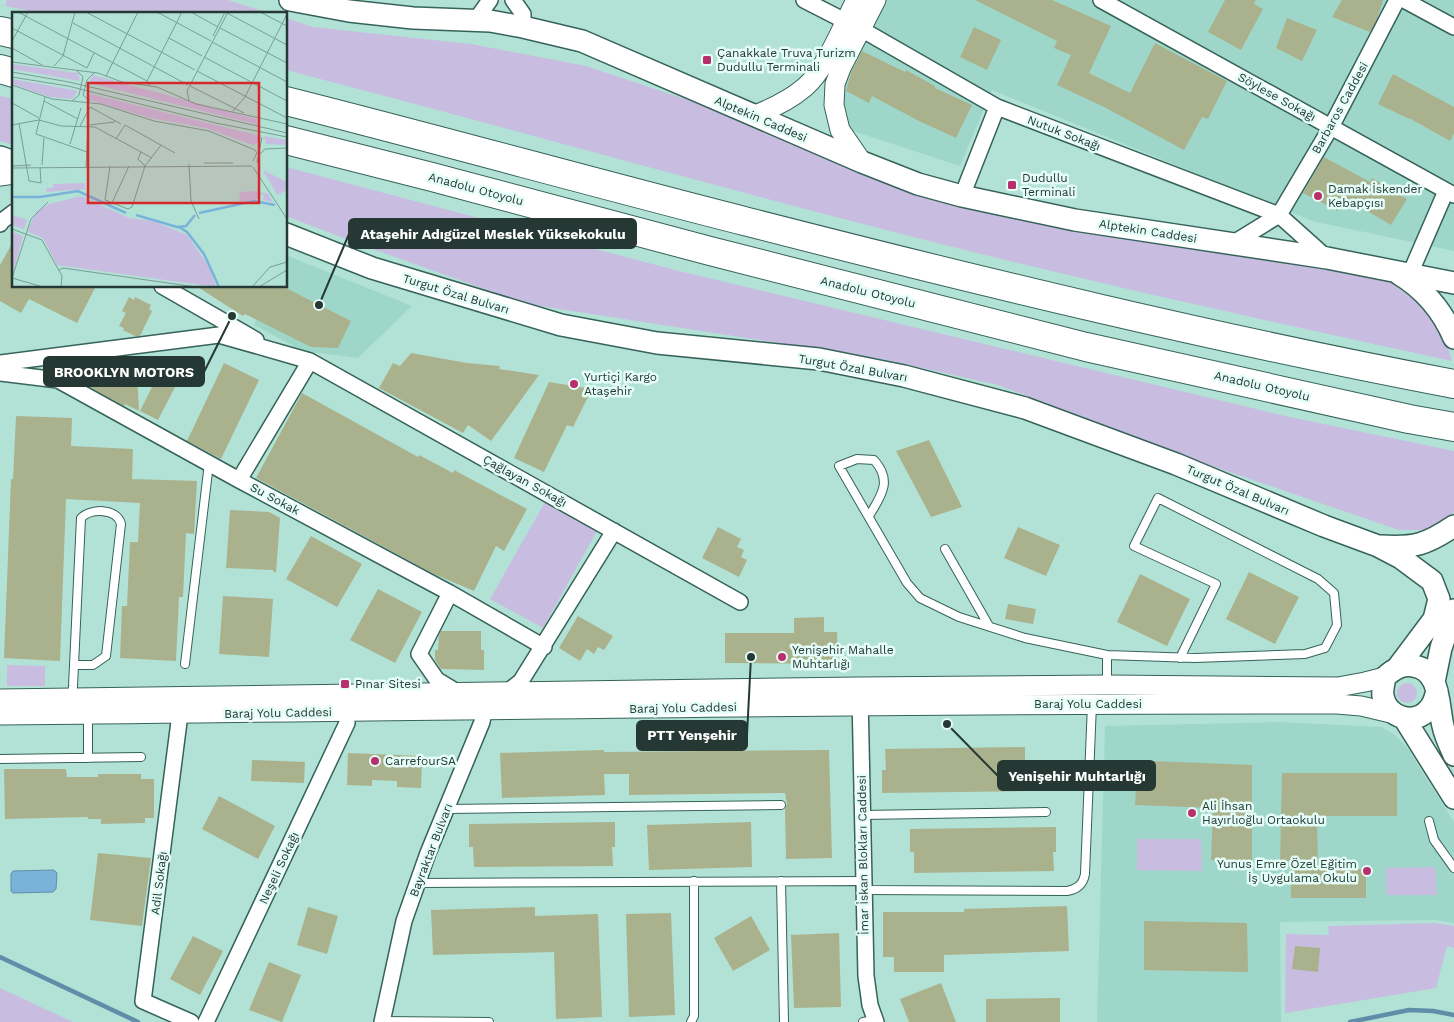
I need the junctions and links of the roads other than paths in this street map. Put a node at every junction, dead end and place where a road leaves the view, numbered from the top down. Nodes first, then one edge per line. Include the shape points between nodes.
1 (290, 0) edge
2 (490, 0) edge
3 (513, 0) edge
4 (804, 0) edge
5 (856, 0) edge
6 (876, 0) edge
7 (1101, 0) edge
8 (1398, 0) edge
9 (1404, 0) edge
10 (475, 21) junction
11 (853, 25) junction
12 (522, 27) junction
13 (1454, 27) edge
14 (288, 102) edge
15 (997, 108) junction
16 (754, 115) junction
17 (1331, 127) junction
18 (288, 141) edge
19 (0, 157) edge
20 (12, 161) edge
21 (862, 162) junction
22 (1450, 193) edge
23 (962, 196) junction
24 (12, 214) edge
25 (1278, 215) junction
26 (0, 224) edge
27 (288, 235) edge
28 (1232, 244) junction
29 (1327, 258) junction
30 (1402, 273) junction
31 (1454, 283) edge
32 (165, 288) edge
33 (1454, 338) edge
34 (275, 351) junction
35 (310, 361) junction
36 (0, 363) edge
37 (0, 373) edge
38 (0, 378) edge
39 (1454, 384) edge
40 (1454, 427) edge
41 (209, 463) junction
42 (239, 480) junction
43 (868, 516) junction
44 (1454, 526) edge
45 (614, 531) junction
46 (1378, 546) junction
47 (945, 548) dead end
48 (450, 593) junction
49 (740, 602) dead end
50 (1453, 613) edge
51 (989, 626) junction
52 (544, 646) junction
53 (1107, 655) junction
54 (1180, 658) junction
55 (185, 664) dead end
56 (74, 666) junction
57 (1392, 672) junction
58 (1107, 685) junction
59 (1436, 686) junction
60 (508, 692) junction
61 (458, 693) junction
62 (860, 696) junction
63 (72, 698) junction
64 (0, 699) edge
65 (1092, 704) junction
66 (484, 711) junction
67 (347, 712) junction
68 (180, 714) junction
69 (88, 715) junction
70 (0, 716) edge
71 (1399, 716) junction
72 (1454, 755) edge
73 (141, 757) dead end
74 (88, 758) junction
75 (0, 759) edge
76 (1454, 798) edge
77 (781, 805) dead end
78 (446, 810) junction
79 (1046, 812) dead end
80 (862, 815) junction
81 (1429, 821) dead end
82 (1454, 868) edge
83 (694, 881) junction
84 (782, 881) junction
85 (418, 883) junction
86 (864, 886) junction
87 (382, 1021) edge
88 (871, 1021) edge
89 (191, 1022) edge
90 (206, 1022) edge
91 (489, 1022) edge
92 (691, 1022) edge
93 (784, 1022) edge

1 - 10 main road, Alptekin Caddesi via 349,11
2 - 10 street
3 - 12 street via 523,14
4 - 11 street, Nutuk Sokağı
5 - 11 street
6 - 11 street
7 - 17 street, Söylese Sokağı
8 - 17 street, Barbaros Caddesi
9 - 13 street
10 - 12 main road, Alptekin Caddesi
11 - 15 street, Nutuk Sokağı
11 - 16 street via 806,86 782,104
11 - 21 street via 835,84 834,105 840,130
12 - 16 main road, Alptekin Caddesi via 582,42
14 - 39 highway via 746,222 1094,308
15 - 23 street
15 - 25 street, Nutuk Sokağı
16 - 21 main road, Alptekin Caddesi
17 - 22 street, Söylese Sokağı
17 - 25 street, Barbaros Caddesi
18 - 40 highway, Anadolu Otoyolu via 1086,347
19 - 20 main road
21 - 23 main road, Alptekin Caddesi via 918,184
22 - 30 street
23 - 28 main road, Alptekin Caddesi via 1074,220
24 - 26 street
25 - 28 street
25 - 29 street
27 - 46 main road, Turgut Özal Bulvarı via 372,268 560,325 657,344 819,359 904,376 1026,408 1176,464
28 - 29 main road, Alptekin Caddesi
29 - 30 main road, Alptekin Caddesi
30 - 31 main road, Alptekin Caddesi
30 - 33 main road via 1441,312
32 - 34 street
34 - 35 street, Çağlayan Sokağı
34 - 36 street, Çağlayan Sokağı via 219,335
35 - 42 street
35 - 45 street, Çağlayan Sokağı
37 - 38 street
37 - 41 street, Su Sokak via 58,380
41 - 42 street, Su Sokak
41 - 55 lane
42 - 48 street, Su Sokak
43 - 43 lane via 885,486 884,477 874,460 857,459 839,466
43 - 51 lane via 907,583 920,598 959,617
44 - 46 main road via 1426,542 1406,547
45 - 49 street, Çağlayan Sokağı
45 - 52 street
46 - 57 main road via 1432,581 1439,599 1434,620
47 - 51 lane
48 - 52 street, Su Sokak
48 - 61 street via 419,654 437,680
50 - 59 main road via 1441,648
51 - 53 lane via 1025,638
52 - 60 street via 521,681
53 - 54 lane
53 - 58 lane
54 - 54 lane via 1305,654 1325,648 1337,625 1334,593 1318,579 1158,498 1134,546 1216,584
56 - 56 lane via 81,518 92,512 112,512 121,524 106,656 93,665
56 - 63 lane
57 - 58 street, Baraj Yolu Caddesi via 1365,682 1338,686
57 - 59 main road, Baraj Yolu Caddesi via 1407,665 1416,666 1430,675
57 - 71 main road via 1382,691 1389,710
58 - 62 street, Baraj Yolu Caddesi
59 - 71 main road via 1434,701 1422,715 1413,718
59 - 72 main road via 1443,728
60 - 61 street, Baraj Yolu Caddesi
60 - 62 street, Baraj Yolu Caddesi
60 - 66 street
61 - 63 street, Baraj Yolu Caddesi
61 - 66 street
62 - 65 street, Baraj Yolu Caddesi
62 - 66 street, Baraj Yolu Caddesi
62 - 80 street, İmar İskan Blokları Caddesi
63 - 64 street, Baraj Yolu Caddesi
65 - 71 street, Baraj Yolu Caddesi via 1337,704 1361,706
65 - 86 lane via 1085,874 1078,888 1067,891
66 - 67 street, Baraj Yolu Caddesi
66 - 78 street, Bayraktar Bulvarı
67 - 68 street, Baraj Yolu Caddesi
67 - 90 street, Neşeli Sokağı via 347,723
68 - 69 street, Baraj Yolu Caddesi
68 - 89 street, Adil Sokağı via 143,1001
69 - 70 street, Baraj Yolu Caddesi
69 - 74 lane
71 - 76 main road
73 - 74 lane
74 - 75 lane
77 - 78 lane
78 - 85 street, Bayraktar Bulvarı
79 - 80 lane
80 - 86 street, İmar İskan Blokları Caddesi
81 - 82 lane via 1434,840
83 - 84 lane
83 - 85 lane
83 - 92 lane via 694,1016
84 - 86 lane
84 - 93 lane
85 - 87 street, Bayraktar Bulvarı via 404,921
86 - 88 street, İmar İskan Blokları Caddesi via 866,976
87 - 91 lane

